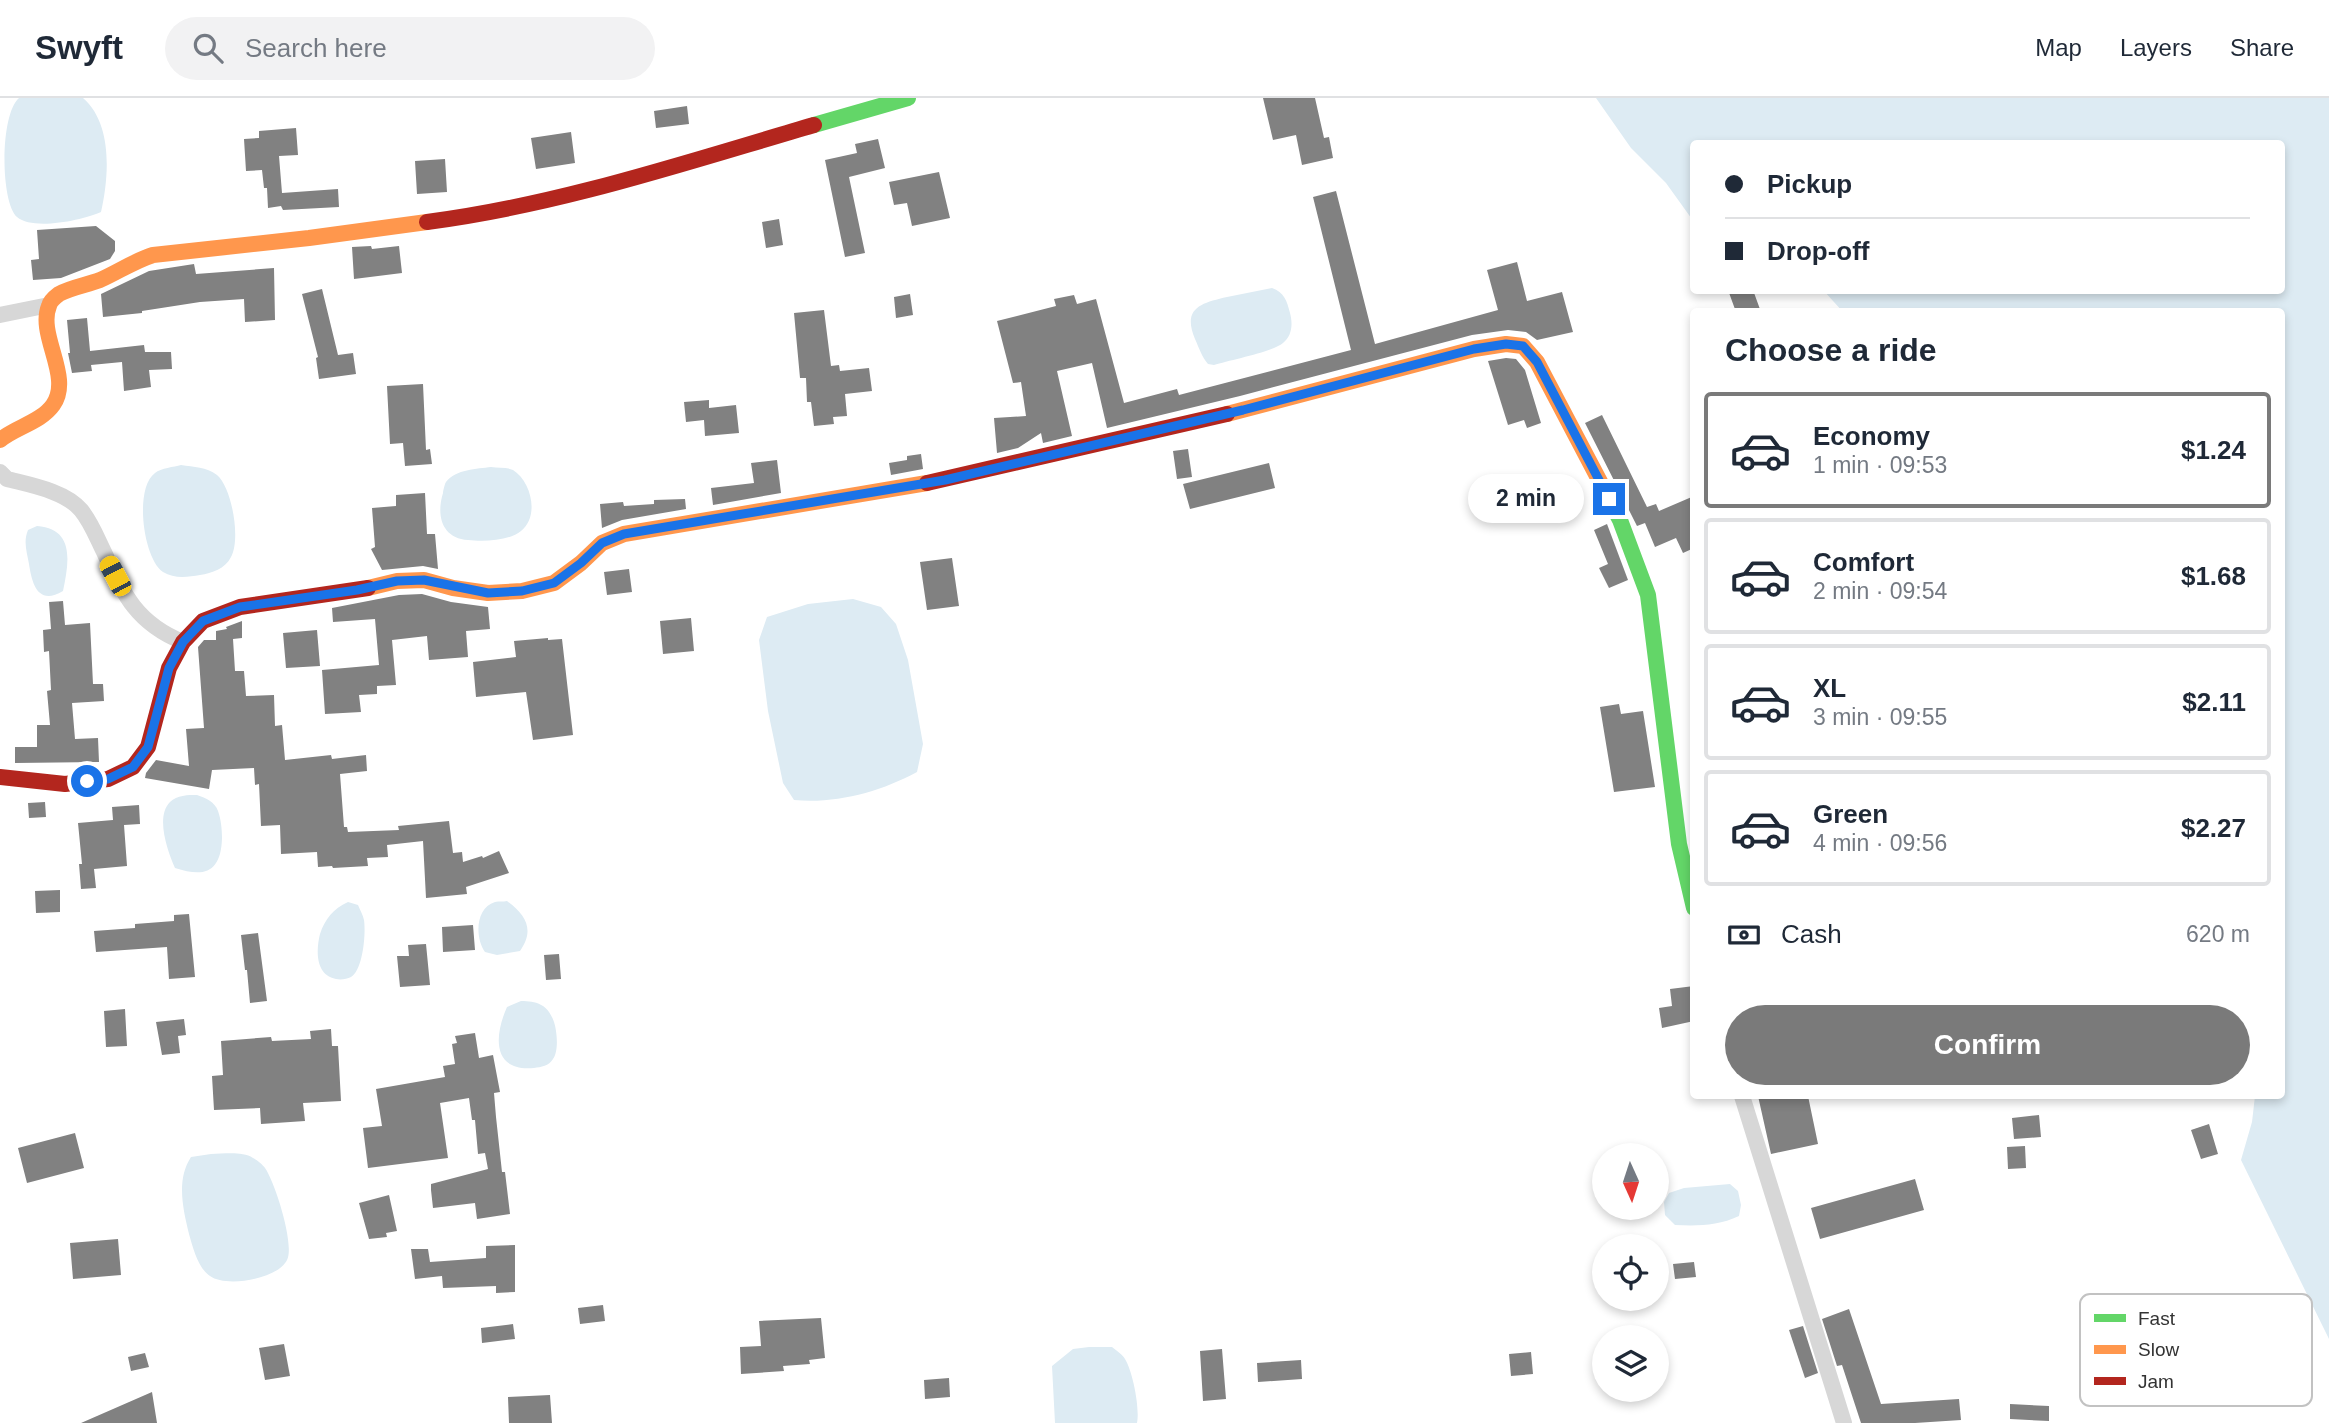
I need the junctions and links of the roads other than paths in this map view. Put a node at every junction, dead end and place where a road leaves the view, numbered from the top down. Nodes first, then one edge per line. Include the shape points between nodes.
1 (908, 98) edge
2 (49, 305) junction
3 (0, 315) edge
4 (0, 440) edge
5 (0, 472) edge
6 (183, 642) junction
7 (0, 777) edge
8 (1690, 891) edge
9 (1743, 1099) edge
10 (1844, 1423) edge

1 - 2 street via 580,193 466,217 147,255 62,293
2 - 3 street
2 - 4 street via 46,310 59,395 49,411 9,430
5 - 6 street via 7,479 64,497 80,508 138,613 162,634
6 - 7 street via 169,668 148,747 133,767 108,779 65,783
6 - 8 street via 203,621 240,607 397,581 424,580 488,593 522,591 554,583 602,543 624,534 945,480 1243,410 1474,349 1523,346 1537,362 1620,520 1648,595 1679,844
9 - 10 street

